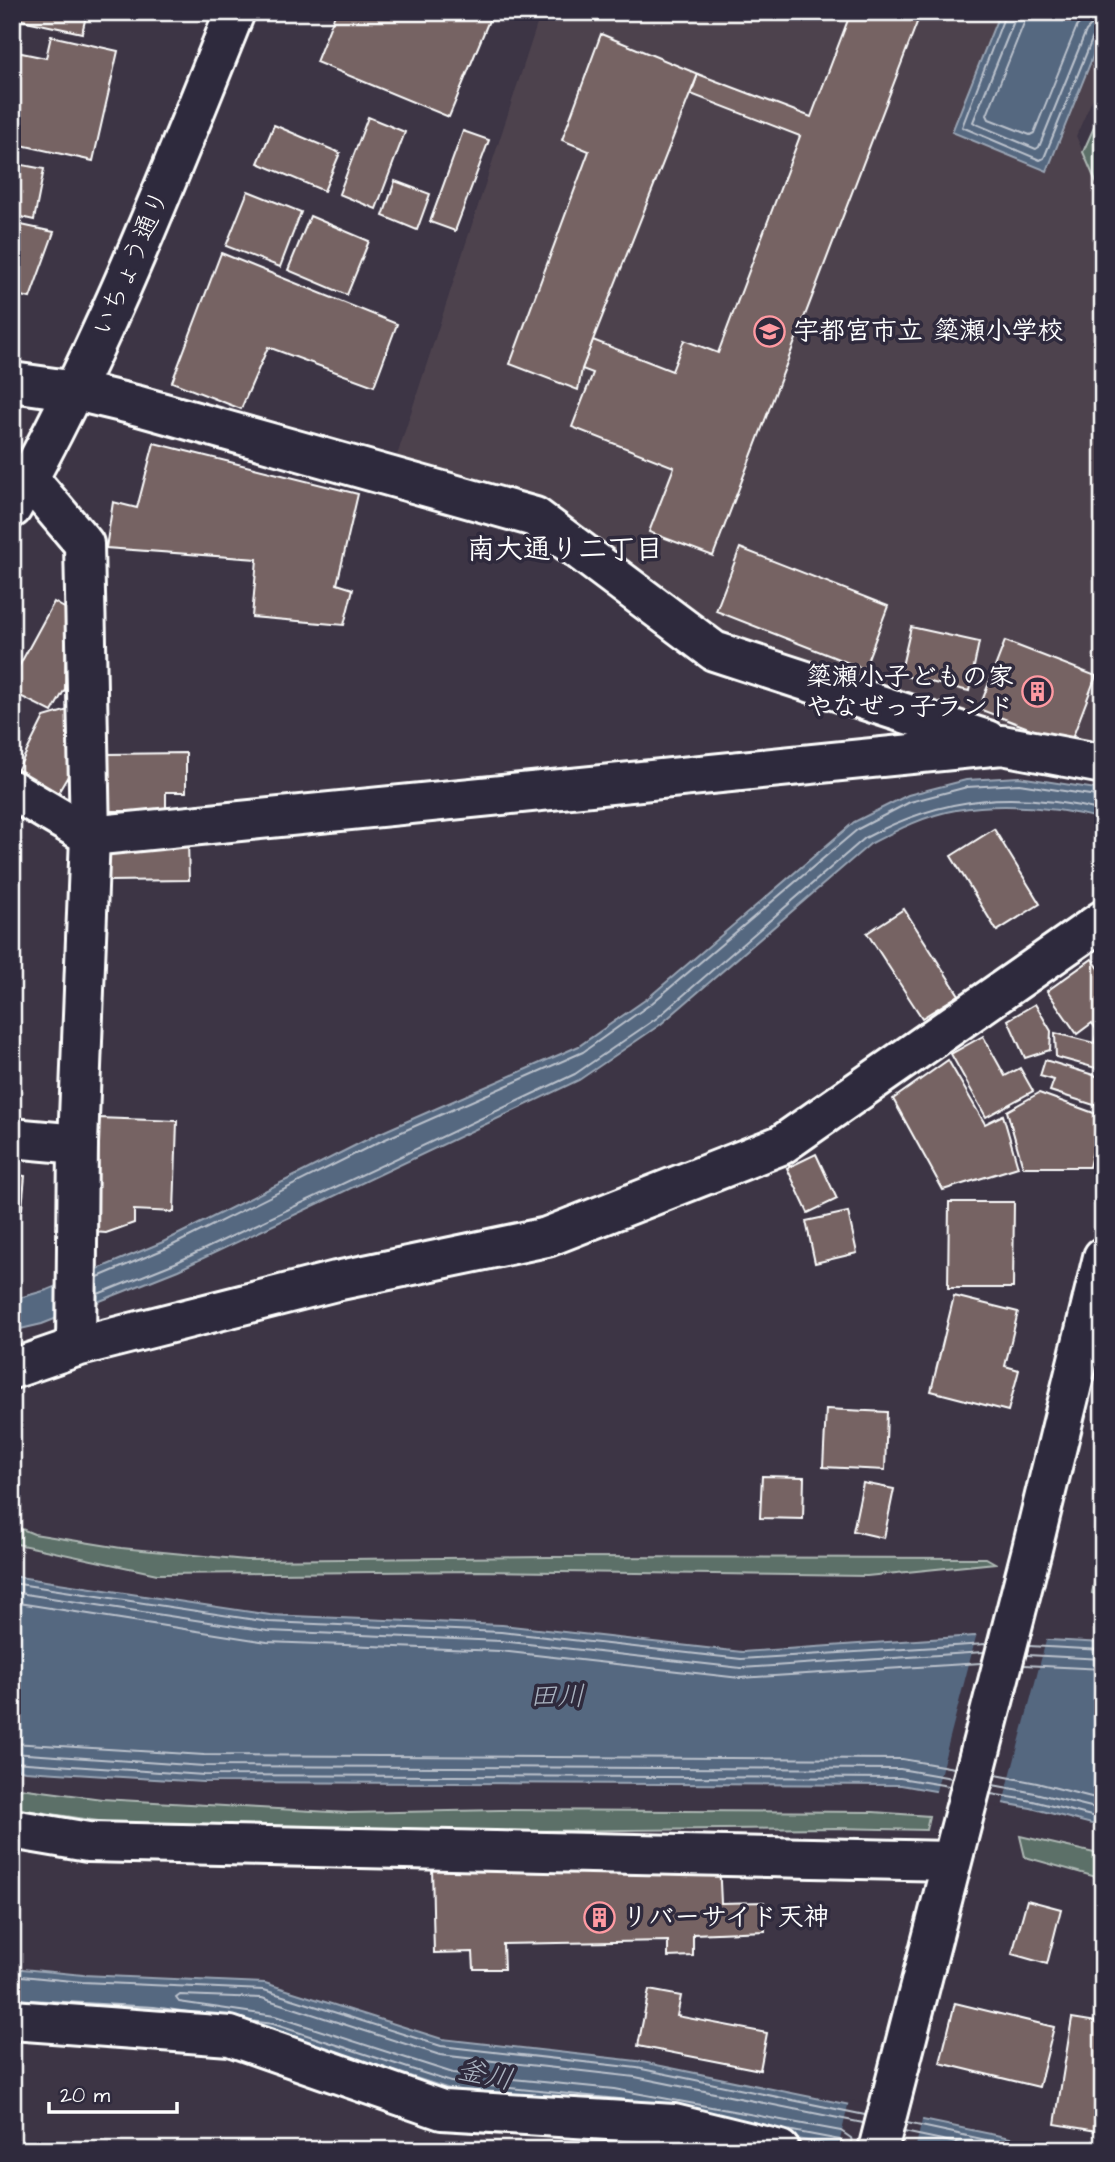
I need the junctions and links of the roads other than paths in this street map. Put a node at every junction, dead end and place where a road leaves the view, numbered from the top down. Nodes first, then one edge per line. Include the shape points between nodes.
1 (235, 12) edge
2 (12, 382) edge
3 (76, 391) junction
4 (20, 493) edge
5 (1002, 745) junction
6 (1103, 764) edge
7 (12, 790) edge
8 (90, 836) junction
9 (1103, 920) edge
10 (12, 1138) edge
11 (78, 1144) junction
12 (1103, 1257) edge
13 (76, 1347) junction
14 (12, 1369) edge
15 (12, 1829) edge
16 (954, 1850) junction
17 (12, 2020) edge
18 (780, 2150) edge
19 (878, 2150) edge

1 - 3 street, いちょう通り
2 - 3 street
3 - 4 street, いちょう通り
3 - 5 street via 535,517 714,651
4 - 8 street via 84,544
5 - 6 street
5 - 8 street
7 - 8 street
8 - 11 street
9 - 13 street via 780,1146 547,1237 336,1281
10 - 11 street
11 - 13 street
12 - 16 street
13 - 14 street
15 - 16 street via 88,1842
16 - 19 street
17 - 18 street via 230,2036 442,2110 674,2124

